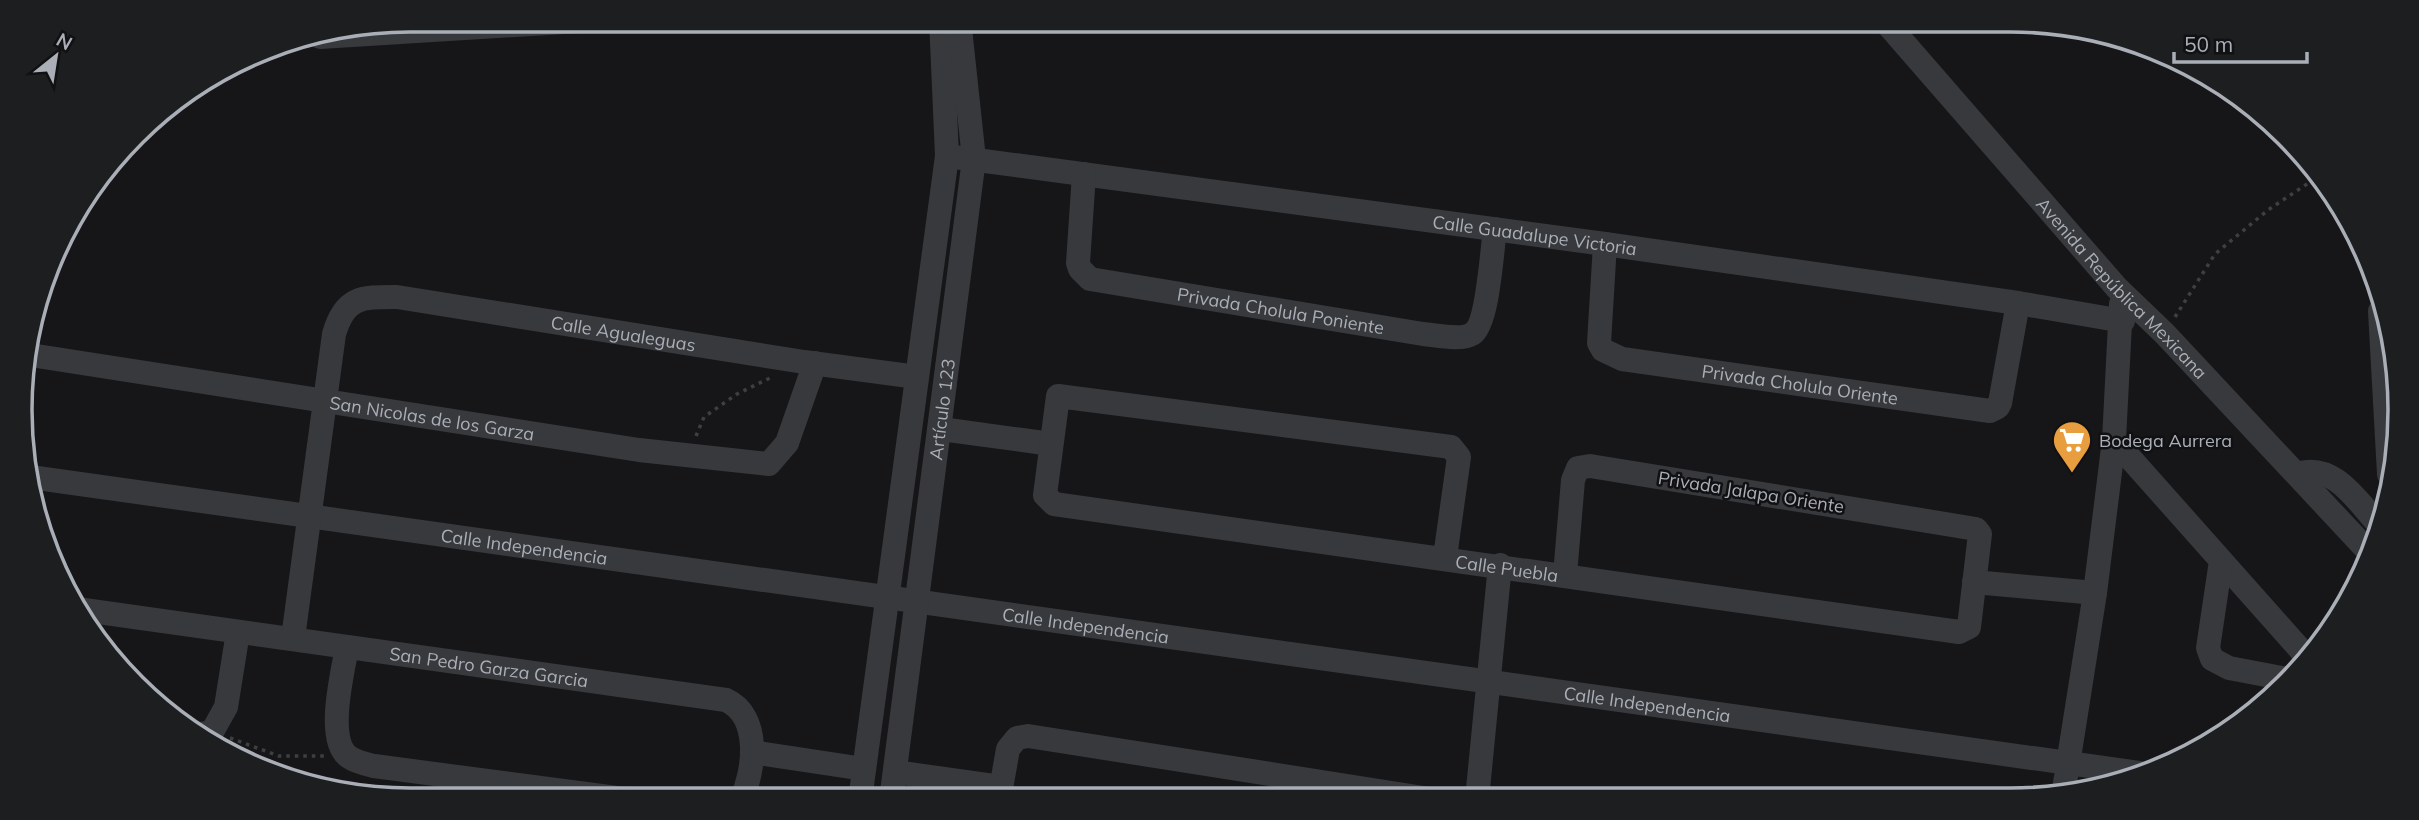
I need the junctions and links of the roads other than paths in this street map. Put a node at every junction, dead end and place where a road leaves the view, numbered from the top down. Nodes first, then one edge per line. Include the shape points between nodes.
1 (401, 32) edge
2 (942, 32) edge
3 (959, 32) edge
4 (1894, 32) edge
5 (369, 34) edge
6 (947, 156) junction
7 (974, 159) junction
8 (1084, 174) junction
9 (1495, 229) junction
10 (1605, 244) junction
11 (2117, 288) junction
12 (2018, 303) junction
13 (2123, 321) junction
14 (2382, 349) edge
15 (36, 356) edge
16 (810, 363) junction
17 (917, 377) junction
18 (326, 400) junction
19 (942, 429) junction
20 (2387, 436) edge
21 (2113, 440) junction
22 (1051, 444) junction
23 (2297, 474) junction
24 (38, 478) edge
25 (308, 517) junction
26 (2372, 518) edge
27 (2362, 545) edge
28 (1445, 557) junction
29 (2221, 561) junction
30 (1500, 565) junction
31 (1565, 575) junction
32 (1975, 582) junction
33 (2095, 593) junction
34 (888, 598) junction
35 (918, 602) junction
36 (89, 611) edge
37 (238, 632) junction
38 (293, 638) junction
39 (347, 647) junction
40 (2301, 651) edge
41 (2278, 677) edge
42 (1489, 683) junction
43 (207, 729) edge
44 (752, 752) junction
45 (2069, 762) junction
46 (864, 769) junction
47 (2122, 771) edge
48 (895, 772) junction
49 (2065, 784) edge
50 (541, 788) edge
51 (745, 788) edge
52 (862, 788) edge
53 (893, 788) edge
54 (975, 788) edge
55 (1001, 788) edge
56 (1358, 788) edge
57 (1478, 788) edge

1 - 5 street
2 - 6 street, Artículo 123
3 - 7 street, Artículo 123
4 - 11 street, Avenida República Mexicana
6 - 7 street, Calle Guadalupe Victoria
6 - 17 street, Artículo 123
7 - 8 street, Calle Guadalupe Victoria
7 - 19 street, Artículo 123
8 - 9 street, Calle Guadalupe Victoria
8 - 9 street, Privada Cholula Poniente via 1078,263 1090,279 1423,334 1466,337 1476,331
9 - 10 street, Calle Guadalupe Victoria
10 - 12 street, Calle Guadalupe Victoria
10 - 12 street, Privada Cholula Oriente via 1598,334 1603,350 1622,359 1677,367 1990,411 2000,402
11 - 13 street
11 - 23 street, Avenida República Mexicana
12 - 13 street, Calle Guadalupe Victoria
13 - 21 street
14 - 20 street
15 - 18 street, San Nicolas de los Garza
16 - 17 street, Calle Agualeguas
16 - 18 street, San Nicolas de los Garza via 787,443 769,464 402,415
16 - 18 street, Calle Agualeguas via 397,297 360,299 347,306 338,320
17 - 34 street, Artículo 123
18 - 25 street
19 - 22 street
19 - 35 street, Artículo 123
21 - 29 street
21 - 33 street
22 - 28 street, Calle Puebla via 1045,495 1054,504
22 - 28 street via 1056,402 1063,394 1451,447 1459,457
23 - 26 street via 2312,469 2328,474
23 - 27 street, Avenida República Mexicana
24 - 25 street, Calle Independencia
25 - 34 street, Calle Independencia
25 - 38 street
28 - 30 street, Calle Puebla
29 - 40 street
29 - 41 street via 2208,648 2212,659 2229,668
30 - 31 street, Calle Puebla
30 - 42 street
31 - 32 street, Calle Puebla via 1965,631
31 - 32 street, Privada Jalapa Oriente via 1573,480 1578,468 1590,466 1976,529 1980,534
32 - 33 street
33 - 45 street
34 - 35 street, Calle Independencia
34 - 46 street, Artículo 123
35 - 42 street, Calle Independencia
35 - 48 street, Artículo 123
36 - 37 street, San Pedro Garza Garcia
37 - 38 street, San Pedro Garza Garcia
37 - 43 street via 226,707
38 - 39 street, San Pedro Garza Garcia
39 - 44 street, San Pedro Garza Garcia via 711,695 739,706 750,726
39 - 50 street via 337,724 346,756 374,766
42 - 45 street, Calle Independencia
42 - 57 street
44 - 46 street
44 - 51 street
45 - 47 street, Calle Independencia
45 - 49 street
46 - 52 street, Artículo 123
48 - 53 street, Artículo 123
48 - 54 street
55 - 56 street via 1011,742 1028,736

